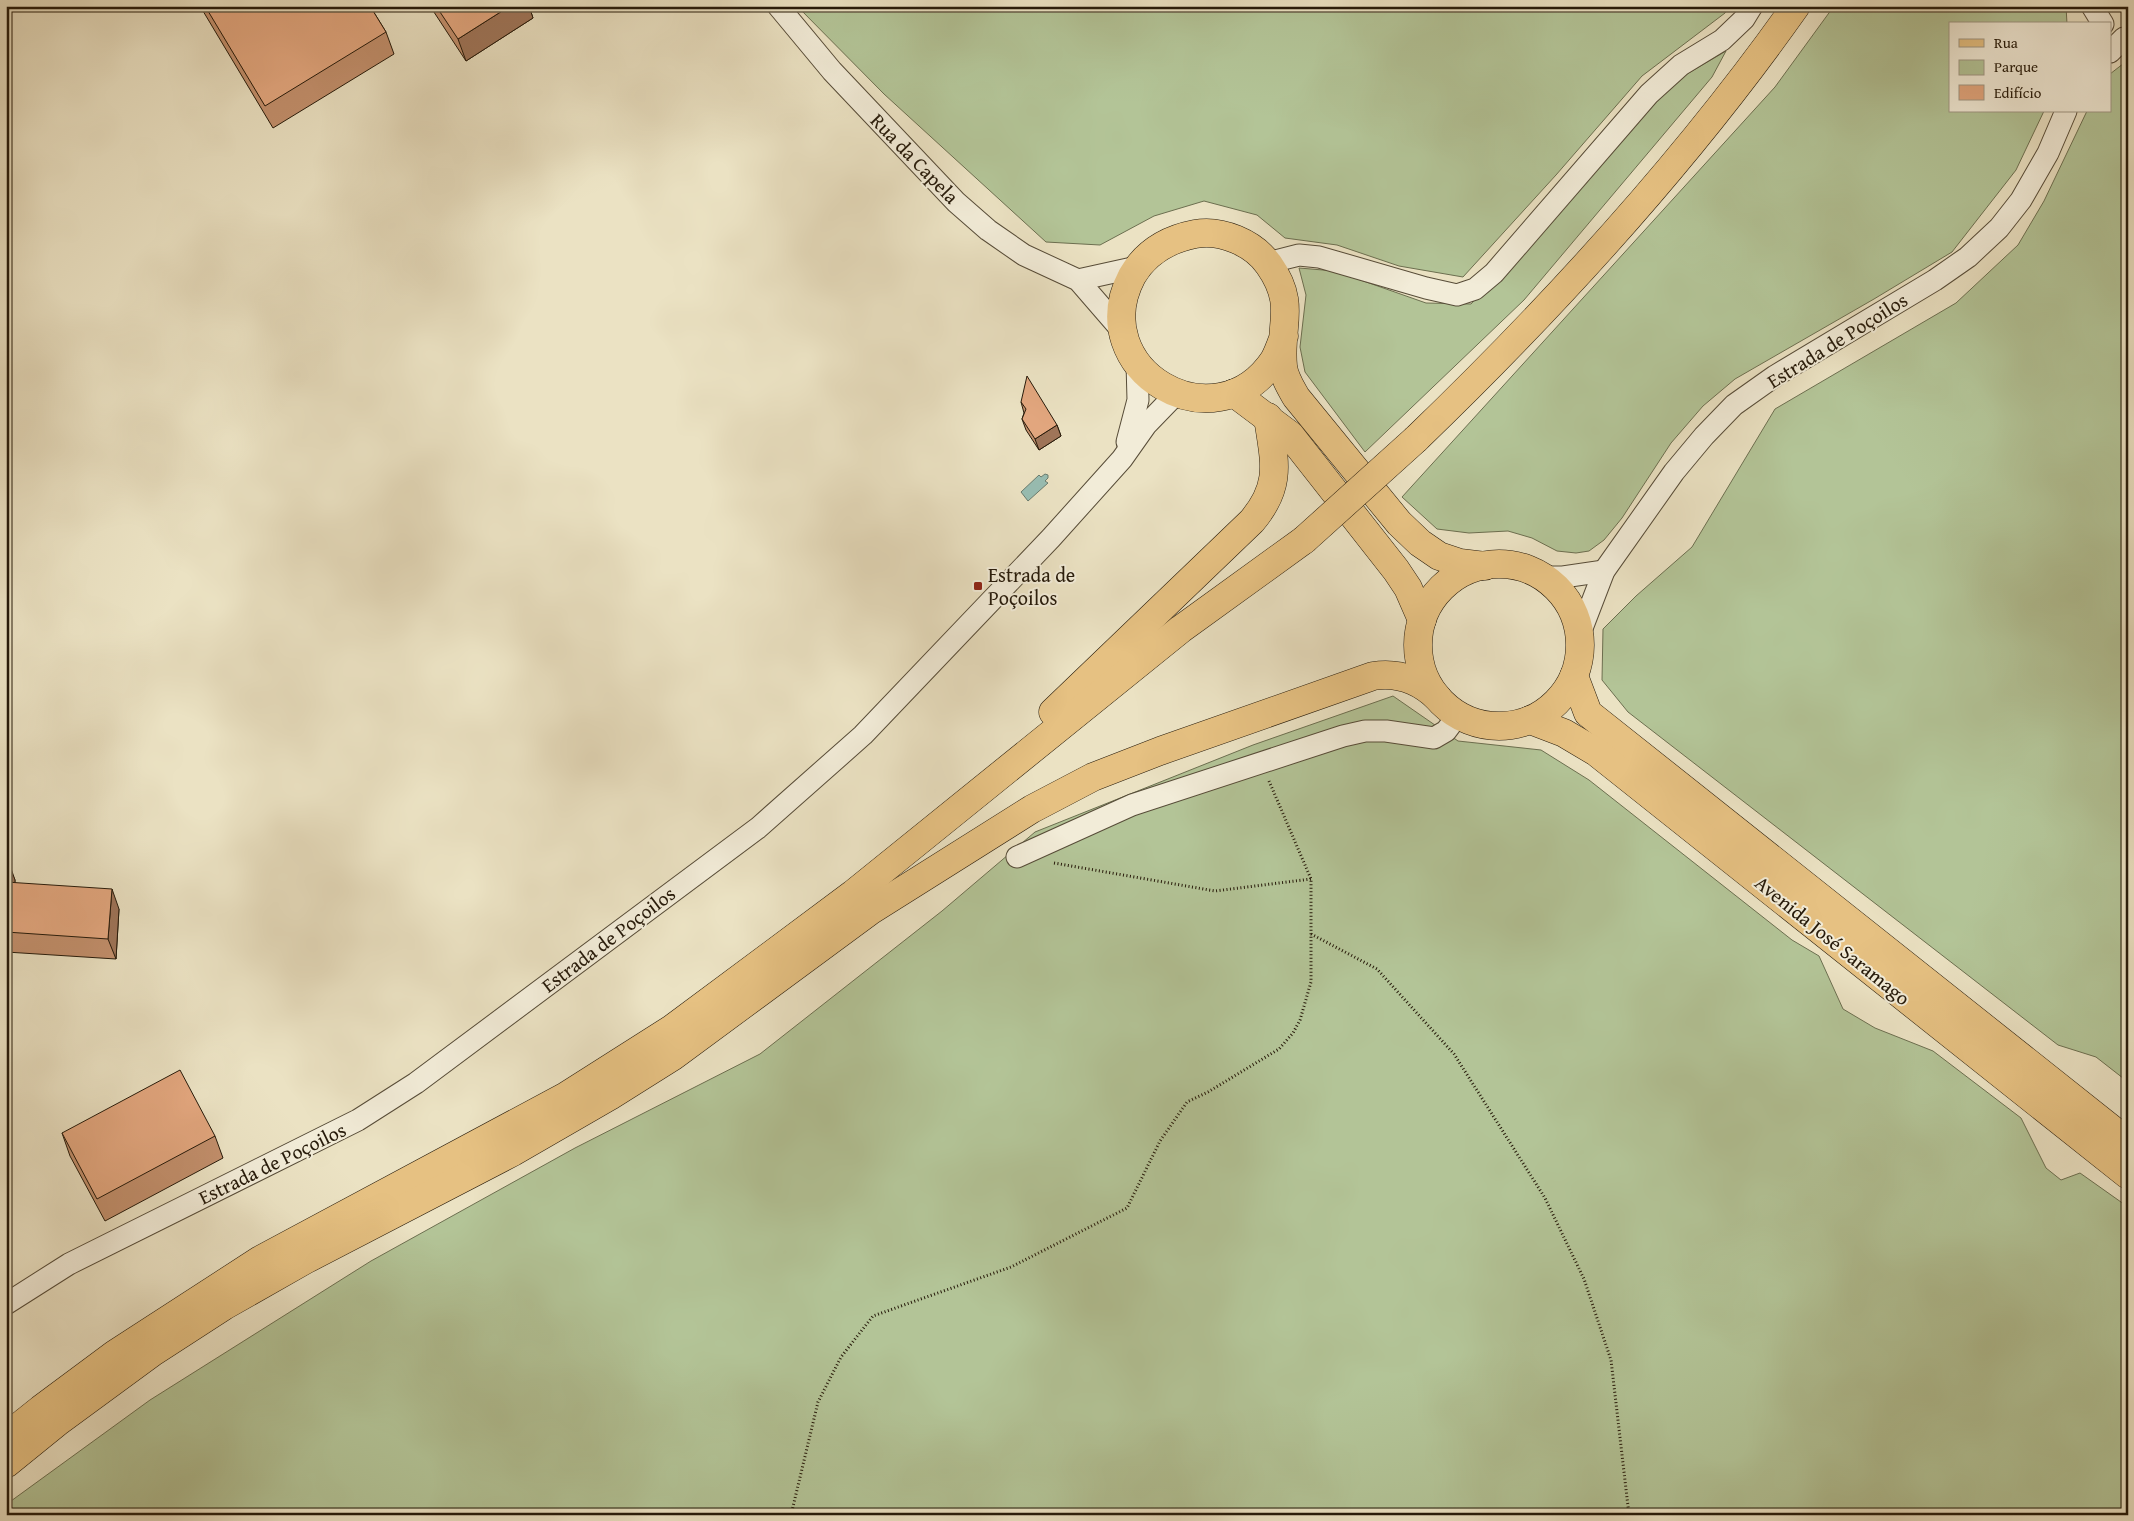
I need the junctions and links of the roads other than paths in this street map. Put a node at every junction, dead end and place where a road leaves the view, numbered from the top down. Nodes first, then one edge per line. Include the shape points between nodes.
1 (778, 6) edge
2 (1752, 6) edge
3 (1796, 6) edge
4 (2086, 6) edge
5 (2092, 6) edge
6 (2084, 22) edge
7 (2102, 22) edge
8 (2066, 112) edge
9 (1267, 263) junction
10 (1138, 267) junction
11 (1078, 280) junction
12 (1123, 332) junction
13 (1284, 336) junction
14 (1136, 363) junction
15 (1234, 392) junction
16 (1176, 394) junction
17 (1268, 417) junction
18 (1122, 459) junction
19 (1485, 566) junction
20 (1604, 571) junction
21 (1542, 577) junction
22 (1422, 620) junction
23 (1579, 636) junction
24 (1574, 676) junction
25 (1437, 697) junction
26 (1458, 715) junction
27 (1530, 720) junction
28 (1017, 857) road end
29 (861, 903) junction
30 (2128, 1142) edge
31 (2128, 1175) edge
32 (6, 1304) edge
33 (6, 1437) edge
34 (6, 1464) edge

1 - 11 street, Rua da Capela via 832,71 956,202 1024,255
2 - 9 street via 1744,19 1722,40 1681,66 1649,94 1494,273 1475,289 1457,295 1319,257 1299,256
3 - 29 main road, bridge via 1631,215 1492,366 1416,439 1178,654
4 - 6 street
5 - 7 street
8 - 20 street, Estrada de Poçoilos via 2048,153 2021,200 1999,228 1968,257 1935,280 1734,405 1674,472
9 - 10 main road, Estrada de Poçoilos via 1242,242 1202,233 1177,238 1155,249
9 - 13 main road, Estrada de Poçoilos via 1281,285 1286,310
10 - 11 street
10 - 12 main road, Estrada de Poçoilos via 1127,287 1122,309
11 - 12 street, Rua da Capela
12 - 14 main road, Estrada de Poçoilos
13 - 15 main road, Estrada de Poçoilos via 1274,360 1257,379
13 - 19 main road, Estrada de Poçoilos via 1283,368 1288,384 1399,523 1439,556
14 - 16 main road, Estrada de Poçoilos via 1154,382
14 - 18 street, Estrada de Poçoilos via 1138,400
15 - 16 main road, Estrada de Poçoilos via 1215,398
15 - 17 main road
16 - 18 street, Estrada de Poçoilos via 1146,425
17 - 22 main road via 1290,435 1396,570
17 - 29 main road via 1273,484 1265,505 1252,521 988,774
18 - 32 street, Estrada de Poçoilos via 863,735 758,828 424,1077 358,1120 69,1264
19 - 21 main road, Estrada de Poçoilos via 1509,565
19 - 22 main road, Estrada de Poçoilos via 1446,584
20 - 21 street, Estrada de Poçoilos
20 - 23 street, Estrada de Poçoilos
21 - 23 main road, Estrada de Poçoilos via 1553,585 1571,609
22 - 25 main road, Estrada de Poçoilos via 1418,647 1420,660 1429,686
23 - 24 main road, Estrada de Poçoilos
24 - 27 main road, Estrada de Poçoilos via 1556,703
24 - 30 main road, Avenida José Saramago via 1588,714
25 - 26 main road, Estrada de Poçoilos
25 - 29 main road via 1414,680 1383,674 1160,751 1093,777 1032,808
26 - 27 main road, Estrada de Poçoilos via 1486,725 1501,726
26 - 28 street via 1446,731 1434,738 1386,731 1343,736 1132,805
27 - 31 main road, Avenida José Saramago via 1564,733 1596,752
29 - 33 main road via 566,1096 260,1260 115,1354
29 - 34 main road via 672,1057 513,1152 305,1260 224,1306 145,1358

